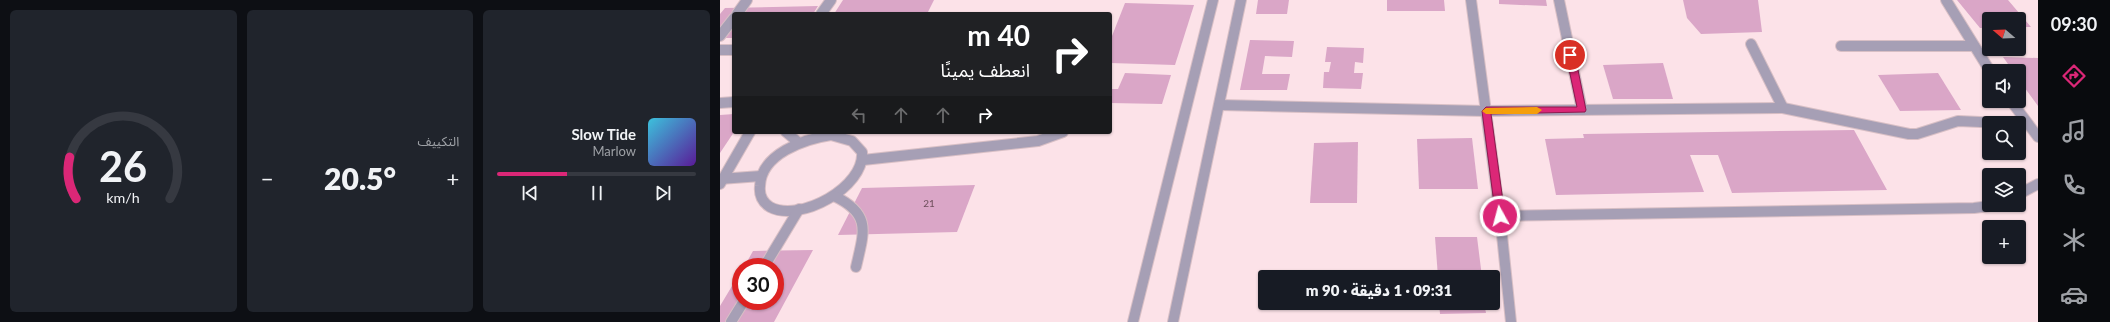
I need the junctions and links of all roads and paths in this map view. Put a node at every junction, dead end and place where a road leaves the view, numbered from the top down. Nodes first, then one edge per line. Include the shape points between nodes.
1 (747, 0) edge
2 (831, 0) edge
3 (1213, 0) edge
4 (1242, 0) edge
5 (1471, 0) edge
6 (1559, 0) edge
7 (1946, 0) edge
8 (738, 12) edge
9 (822, 12) edge
10 (732, 21) edge
11 (720, 36) edge
12 (1751, 44) dead end
13 (1841, 46) dead end
14 (1974, 46) junction
15 (720, 50) edge
16 (732, 50) edge
17 (1986, 64) edge
18 (732, 102) edge
19 (720, 103) edge
20 (1220, 105) junction
21 (1783, 108) junction
22 (1582, 110) junction
23 (1486, 111) junction
24 (1982, 122) edge
25 (2026, 124) edge
26 (2038, 125) edge
27 (2026, 127) edge
28 (749, 134) edge
29 (788, 134) edge
30 (1057, 134) edge
31 (2038, 137) edge
32 (799, 143) junction
33 (863, 160) junction
34 (761, 176) junction
35 (721, 181) edge
36 (2038, 184) edge
37 (2026, 190) edge
38 (834, 196) junction
39 (1982, 207) edge
40 (799, 210) junction
41 (1500, 216) junction
42 (770, 258) edge
43 (856, 267) dead end
44 (738, 310) edge
45 (731, 322) edge
46 (1133, 322) edge
47 (1173, 322) edge
48 (1511, 322) edge

1 - 8 street
2 - 9 street
3 - 46 street
4 - 20 street
5 - 23 street
6 - 22 street
7 - 14 street
10 - 11 street
12 - 21 street
13 - 14 street
14 - 17 street
15 - 16 street
18 - 19 street
20 - 23 street
20 - 47 street
21 - 22 street
21 - 24 street via 1902,134 1917,134 1958,120
22 - 23 street
23 - 41 street
25 - 26 street
27 - 31 street
28 - 35 street
29 - 32 street
30 - 33 street via 1038,141
32 - 33 street via 815,137 845,136 859,145
32 - 34 street via 783,152
33 - 38 street via 848,185
34 - 35 street
34 - 40 street via 758,188 761,199 769,206 782,210
36 - 37 street
38 - 40 street
38 - 43 street via 848,202 858,211 863,224
39 - 41 street
40 - 42 street
41 - 48 street
44 - 45 street

